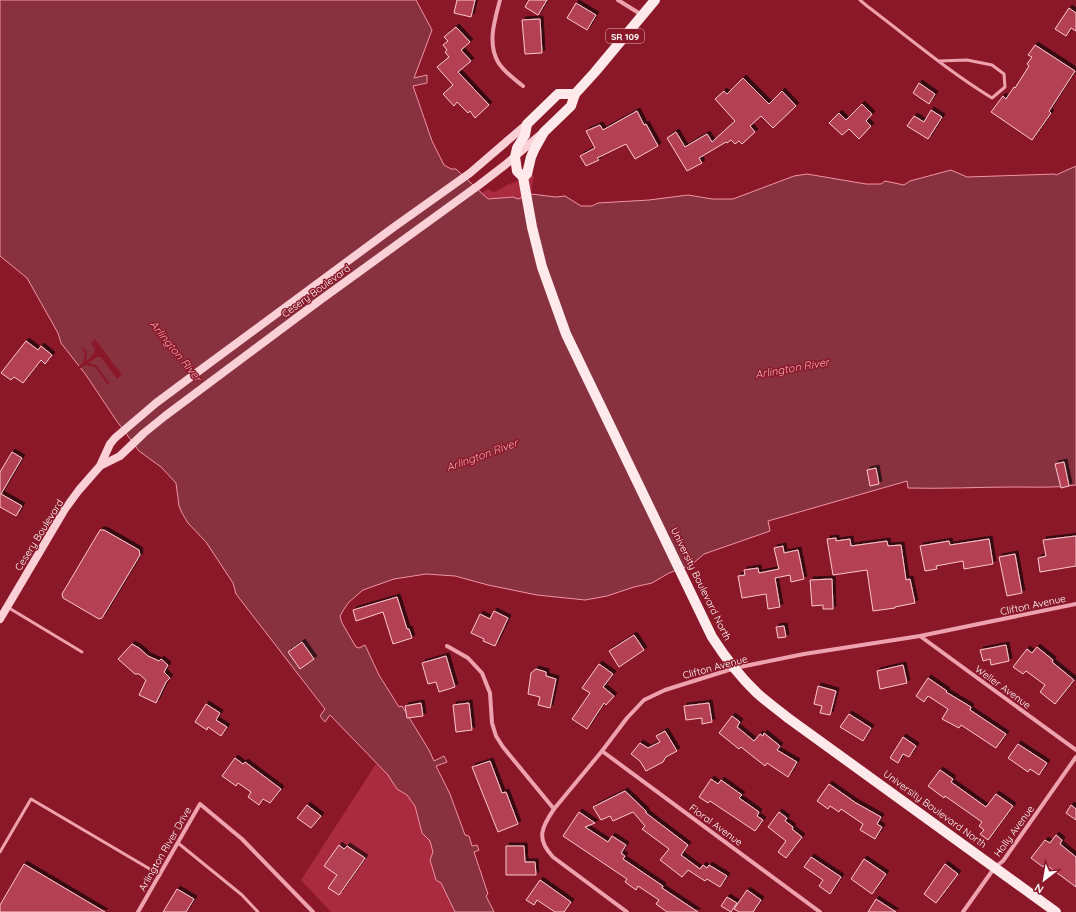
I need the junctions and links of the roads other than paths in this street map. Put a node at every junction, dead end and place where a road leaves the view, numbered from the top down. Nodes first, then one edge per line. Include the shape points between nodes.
1 (500, 0) edge
2 (618, 0) edge
3 (655, 0) edge
4 (860, 0) edge
5 (643, 15) junction
6 (939, 61) junction
7 (523, 86) dead end
8 (575, 94) junction
9 (527, 124) junction
10 (544, 132) junction
11 (515, 157) junction
12 (523, 177) junction
13 (100, 466) junction
14 (1076, 604) edge
15 (7, 607) junction
16 (0, 619) edge
17 (920, 636) junction
18 (447, 646) dead end
19 (82, 652) dead end
20 (735, 668) junction
21 (1076, 750) edge
22 (602, 751) junction
23 (1076, 757) edge
24 (554, 809) junction
25 (178, 843) junction
26 (0, 852) edge
27 (995, 867) junction
28 (160, 875) junction
29 (138, 912) edge
30 (258, 912) edge
31 (312, 912) edge
32 (627, 912) edge
33 (820, 912) edge
34 (962, 912) edge
35 (1056, 912) edge

1 - 7 street via 492,33 493,50 505,71
2 - 5 street
3 - 5 main road, SR 109
4 - 6 lane
5 - 8 main road, SR 109
6 - 6 lane via 992,98 1005,87 1004,74 992,65 967,60
8 - 9 main road, SR 109 via 558,94
8 - 10 main road, SR 109 via 571,106
9 - 11 main road
9 - 13 main road, Cesery Boulevard / SR 109 via 470,173 156,403 115,438
10 - 11 main road, Cesery Boulevard / SR 109
10 - 12 main road via 531,157 527,174
11 - 12 main road, University Boulevard North via 517,171
11 - 13 main road, Cesery Boulevard / SR 109 via 165,416 120,456
12 - 20 main road, University Boulevard North via 542,266 566,334 712,637
13 - 15 main road, Cesery Boulevard / SR 109 via 65,509
14 - 17 street, Clifton Avenue
15 - 16 main road, Cesery Boulevard / SR 109
15 - 19 lane
17 - 20 street, Clifton Avenue via 804,654
17 - 21 street, Weller Avenue
18 - 24 street via 468,658 482,673 490,693 492,723 496,736
20 - 22 street, Clifton Avenue via 665,690 644,700
20 - 27 main road, University Boulevard North via 756,692 788,718
22 - 24 street, Clifton Avenue
22 - 33 street, Floral Avenue
23 - 27 street, Holly Avenue via 1004,861
24 - 32 street, Clifton Avenue via 542,829 545,849
25 - 28 street, Arlington River Drive
25 - 30 lane via 242,895
25 - 31 street, Arlington River Drive via 200,804 242,838
26 - 28 lane via 31,799
27 - 34 street, Holly Avenue
27 - 35 main road, University Boulevard North
28 - 29 street, Arlington River Drive

